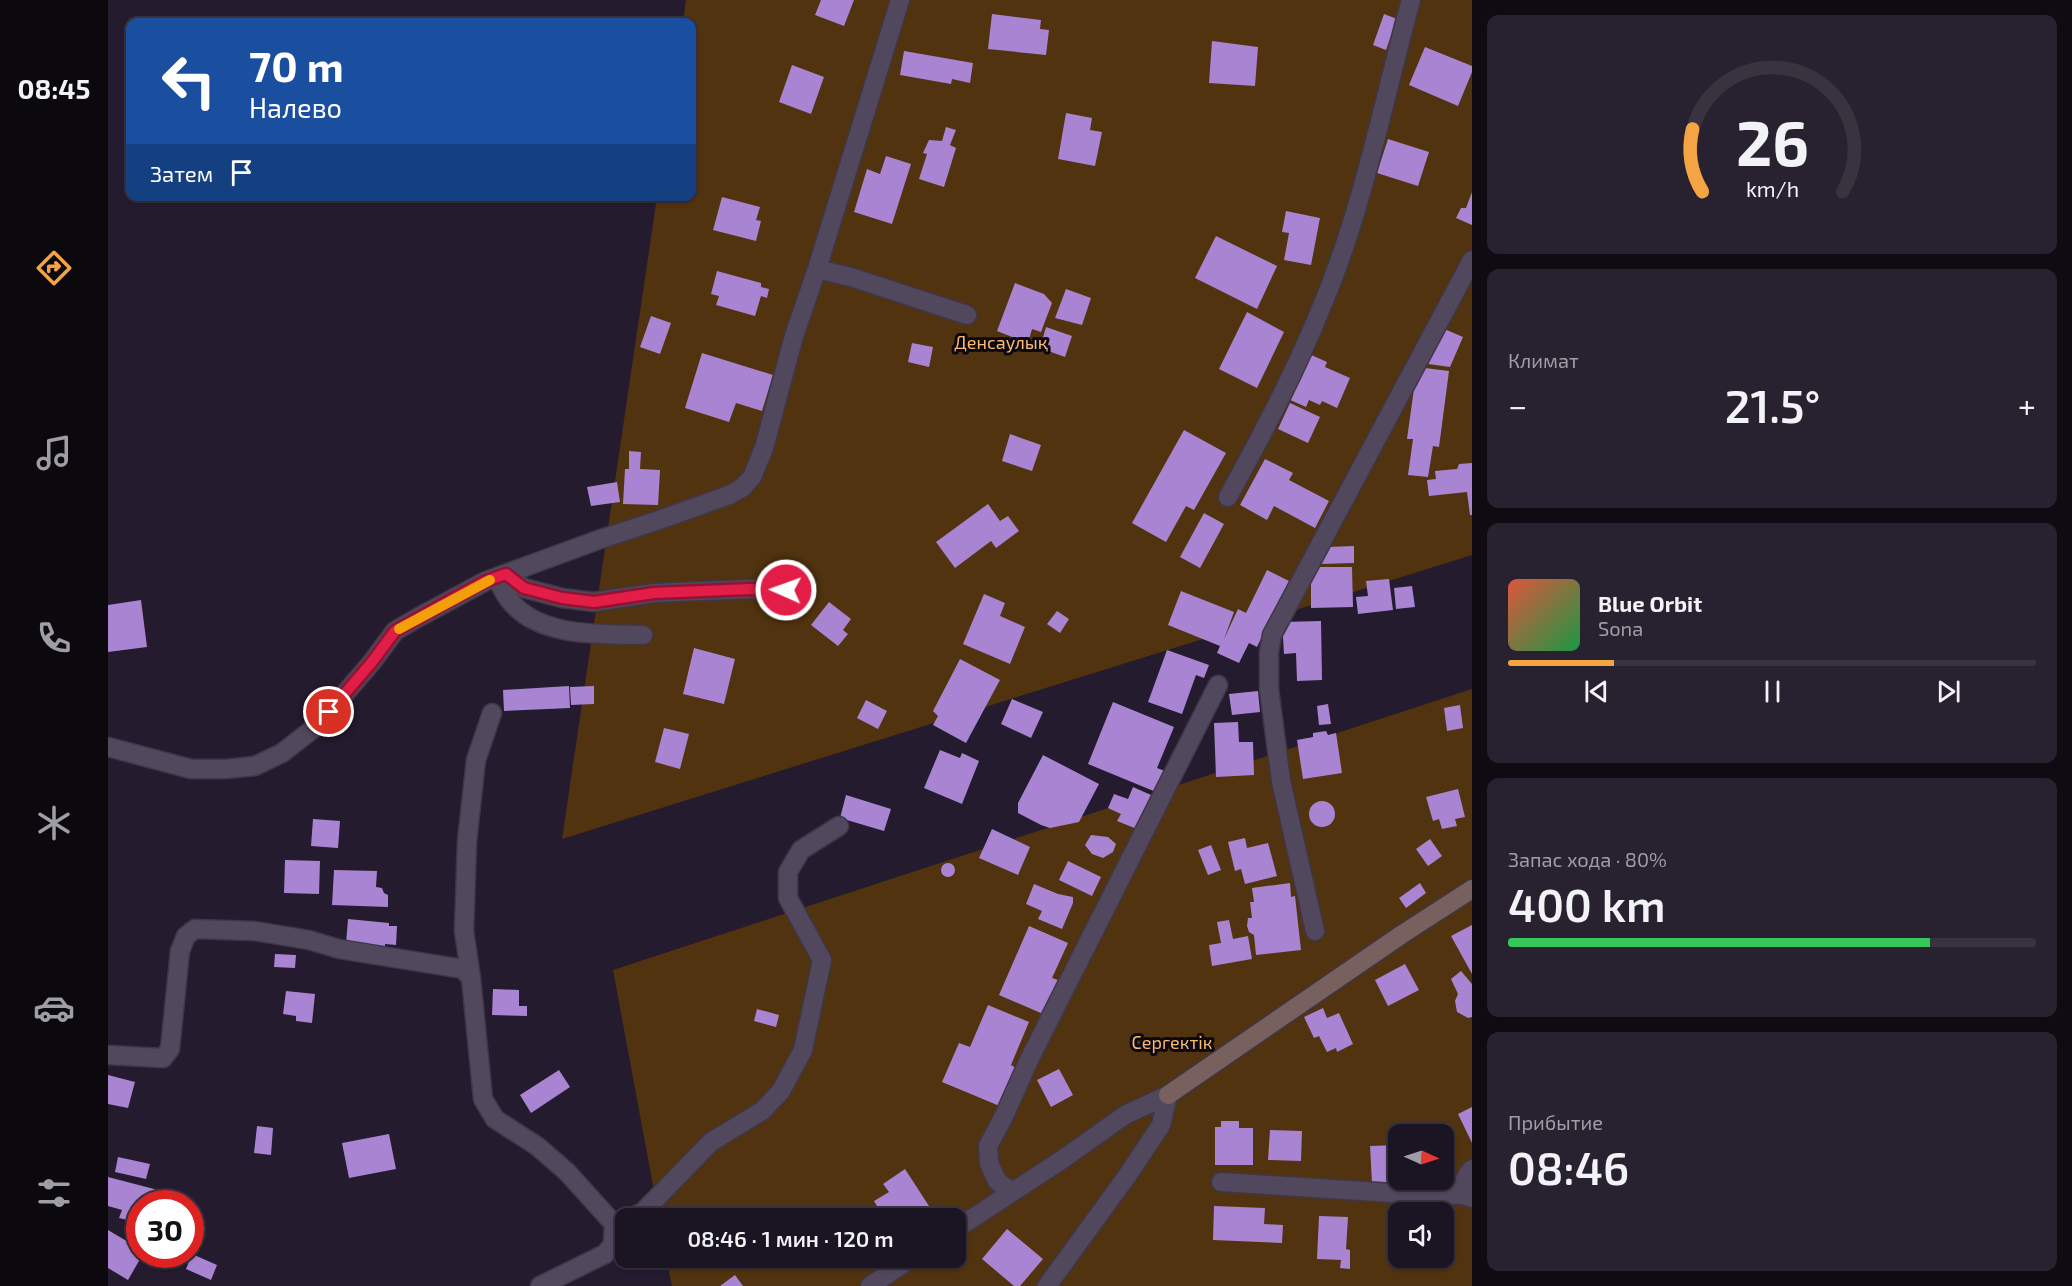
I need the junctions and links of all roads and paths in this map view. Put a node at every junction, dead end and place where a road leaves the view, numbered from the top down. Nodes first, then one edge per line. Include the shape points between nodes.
1 (900, 0) edge
2 (1411, 0) edge
3 (1472, 260) edge
4 (817, 269) junction
5 (967, 315) dead end
6 (1228, 497) dead end
7 (501, 576) junction
8 (804, 591) dead end
9 (644, 635) dead end
10 (1218, 685) dead end
11 (492, 713) dead end
12 (108, 747) edge
13 (839, 826) dead end
14 (1472, 889) edge
15 (1315, 932) dead end
16 (465, 941) junction
17 (450, 966) junction
18 (471, 978) junction
19 (108, 1055) edge
20 (1168, 1095) junction
21 (1470, 1172) edge
22 (1221, 1182) dead end
23 (1012, 1192) junction
24 (1468, 1196) edge
25 (647, 1208) edge
26 (615, 1214) edge
27 (966, 1222) edge
28 (615, 1239) edge
29 (897, 1268) edge
30 (540, 1286) edge
31 (870, 1286) edge
32 (1047, 1286) edge

1 - 4 street
2 - 6 street via 1362,186 1325,300 1273,415
3 - 15 street via 1272,635 1269,689 1281,781
4 - 5 street
4 - 7 street via 794,336 764,448 752,477 742,488
7 - 8 street via 524,588 594,602 654,593
7 - 9 street via 508,600 525,615 550,627 584,634
7 - 12 street via 395,631 318,725 282,753 255,765 191,769
10 - 23 street via 988,1146 989,1163 997,1181
11 - 16 street via 476,760 471,796 464,887
13 - 25 street via 801,850 788,872 788,898 822,960 798,1060 781,1091 762,1110 711,1142
14 - 20 street
16 - 17 street
16 - 18 street
17 - 18 street via 463,969
17 - 19 street via 255,931 195,929 186,936 180,951 170,1049 163,1058 155,1059
18 - 26 street via 483,1099 495,1119 537,1146
20 - 23 street via 1125,1115
20 - 32 street via 1161,1125
21 - 24 street via 1462,1186
22 - 24 street
23 - 27 street
28 - 30 street via 605,1254
29 - 31 street

